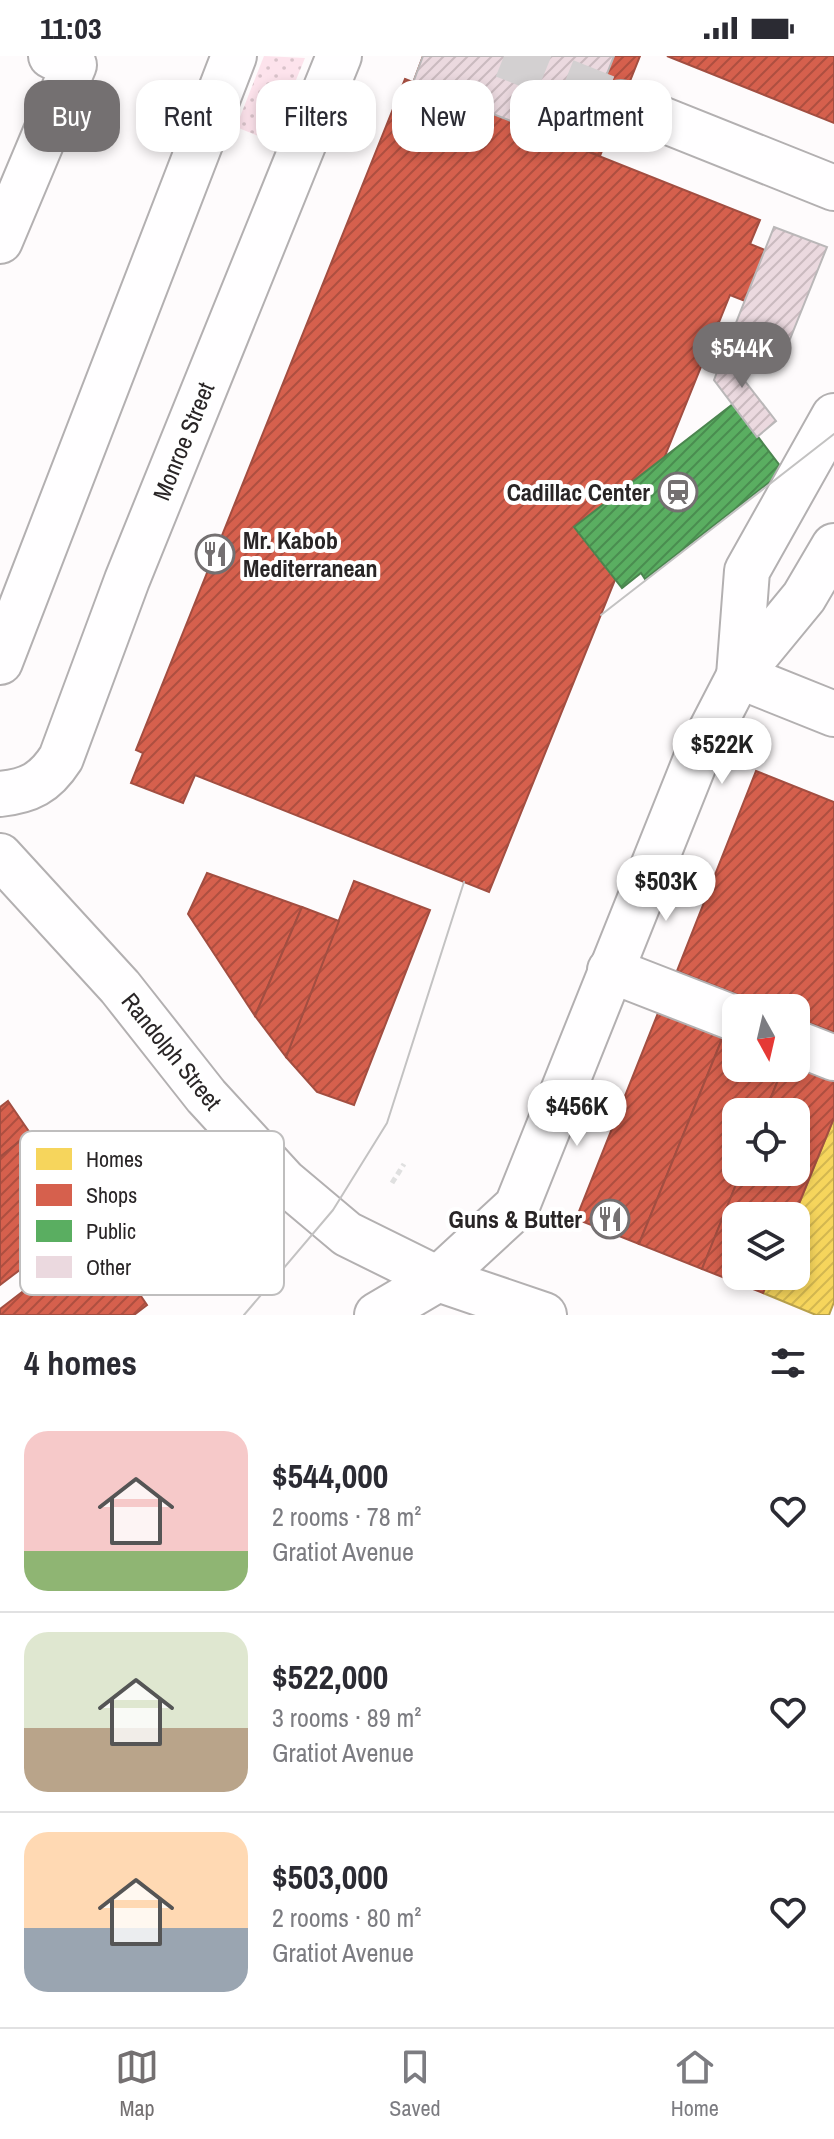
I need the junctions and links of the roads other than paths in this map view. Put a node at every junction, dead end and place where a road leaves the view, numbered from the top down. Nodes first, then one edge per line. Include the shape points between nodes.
1 (51, 56) edge
2 (234, 56) edge
3 (339, 56) edge
4 (672, 123) edge
5 (834, 188) edge
6 (0, 241) edge
7 (834, 416) edge
8 (834, 546) edge
9 (0, 662) edge
10 (739, 676) junction
11 (834, 714) edge
12 (0, 794) edge
13 (0, 856) edge
14 (615, 960) junction
15 (722, 1012) edge
16 (810, 1049) edge
17 (834, 1058) edge
18 (238, 1131) edge
19 (284, 1181) edge
20 (439, 1297) edge
21 (377, 1315) edge
22 (544, 1315) edge

1 - 6 main road via 74,65
2 - 9 main road
3 - 12 main road, Monroe Street via 127,580 61,758 43,782 24,792
4 - 5 main road
7 - 10 main road via 747,571
8 - 10 main road via 804,597
10 - 11 main road
10 - 14 main road via 696,759
13 - 18 main road, Randolph Street via 120,987
14 - 15 main road
14 - 20 main road via 517,1206
16 - 17 main road
19 - 20 main road, Randolph Street via 347,1234
20 - 21 main road
20 - 22 main road, Randolph Street

